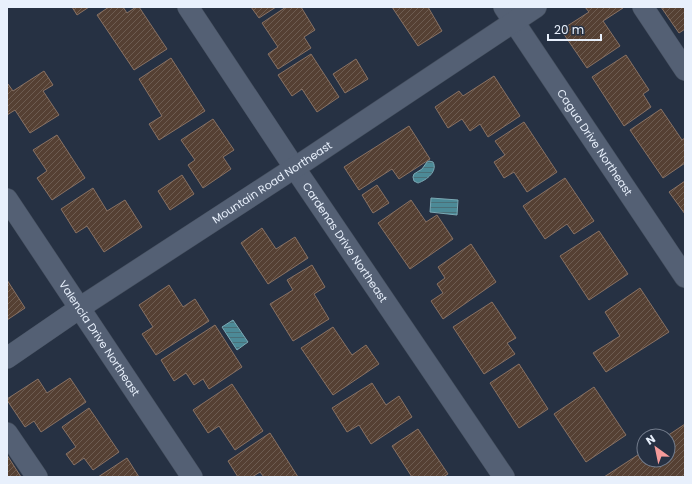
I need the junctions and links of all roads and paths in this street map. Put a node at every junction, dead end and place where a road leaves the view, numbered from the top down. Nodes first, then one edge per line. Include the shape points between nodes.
1 (188, 7) edge
2 (536, 7) edge
3 (643, 7) edge
4 (509, 14) edge
5 (685, 70) edge
6 (294, 167) junction
7 (7, 199) edge
8 (685, 277) edge
9 (80, 308) junction
10 (7, 358) edge
11 (7, 433) edge
12 (37, 477) edge
13 (192, 477) edge
14 (504, 477) edge

1 - 6 street, Cardenas Drive Northeast
2 - 4 street, Mountain Road Northeast
3 - 5 street
4 - 6 street, Mountain Road Northeast
4 - 8 street, Cagua Drive Northeast
6 - 9 street, Mountain Road Northeast
6 - 14 street, Cardenas Drive Northeast
7 - 9 street, Valencia Drive Northeast
9 - 10 street, Mountain Road Northeast
9 - 13 street, Valencia Drive Northeast
11 - 12 street

